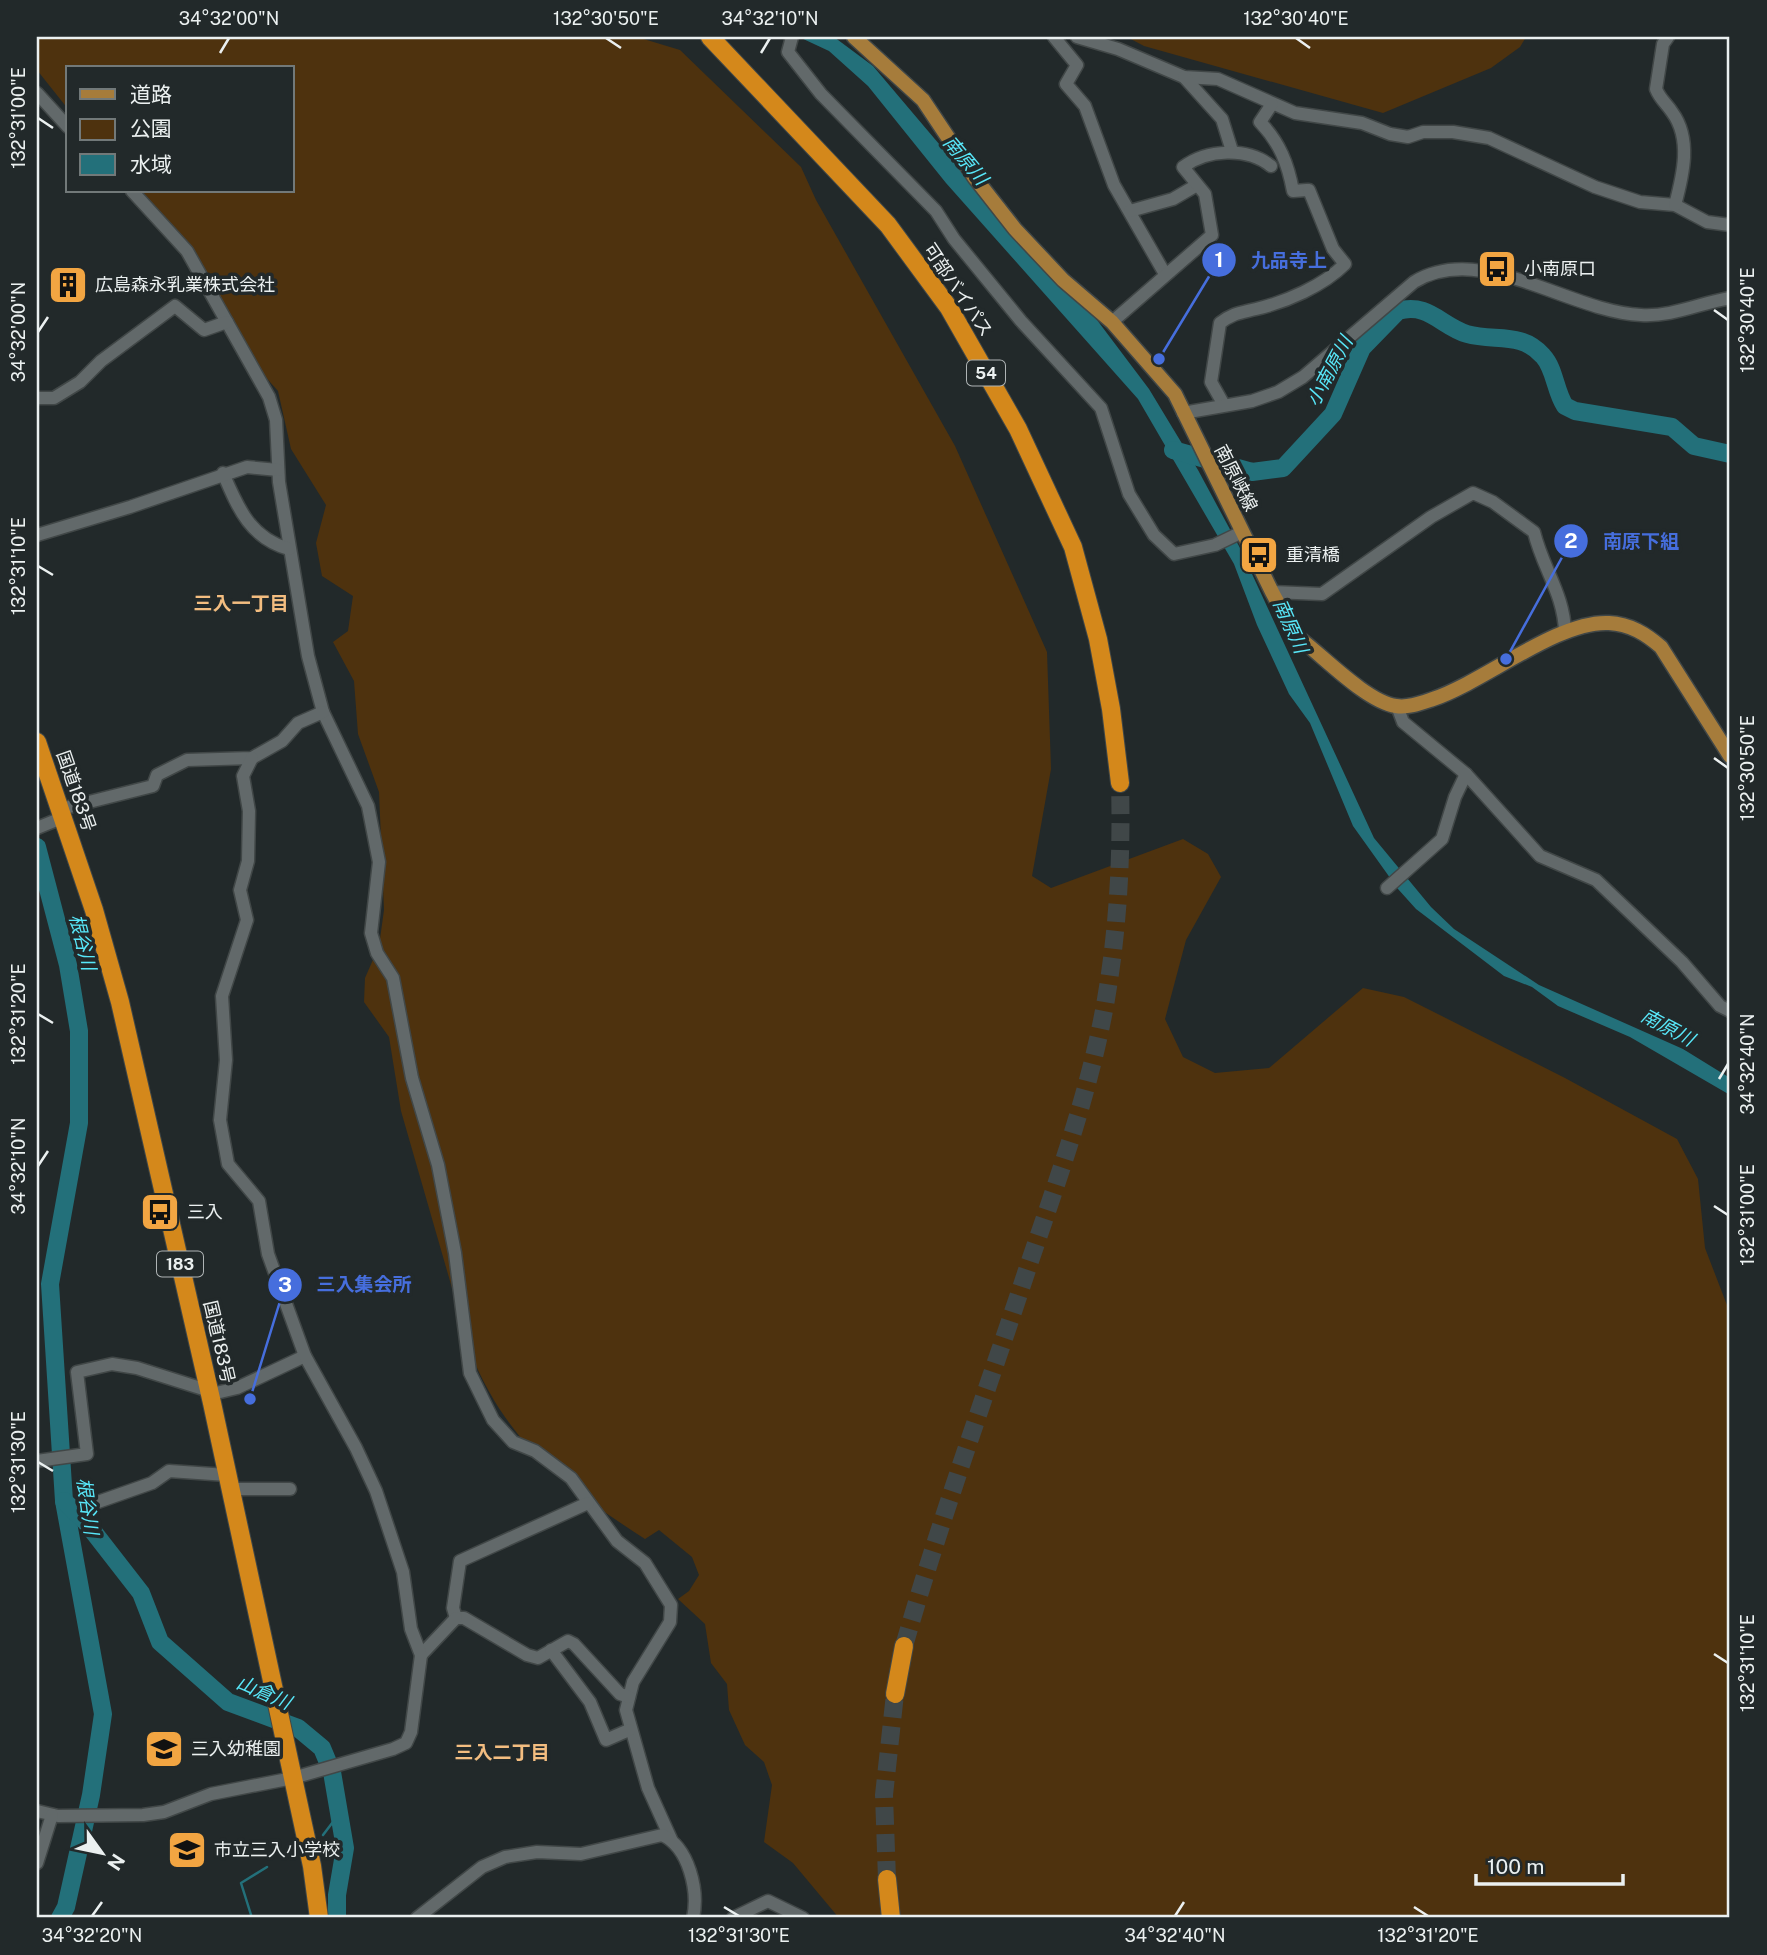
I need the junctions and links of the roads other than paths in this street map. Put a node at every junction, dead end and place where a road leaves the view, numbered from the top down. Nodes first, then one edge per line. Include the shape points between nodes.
1 (710, 37) edge
2 (854, 37) edge
3 (1054, 37) edge
4 (1077, 37) edge
5 (1668, 37) edge
6 (790, 40) edge
7 (1184, 77) junction
8 (37, 93) edge
9 (1272, 104) junction
10 (66, 125) edge
11 (1232, 151) junction
12 (1271, 166) dead end
13 (1197, 185) junction
14 (132, 192) edge
15 (1675, 205) junction
16 (1130, 211) junction
17 (1730, 225) edge
18 (1165, 274) junction
19 (1730, 298) edge
20 (227, 322) junction
21 (1112, 323) junction
22 (37, 398) edge
23 (1224, 405) junction
24 (1183, 413) junction
25 (278, 470) junction
26 (223, 473) junction
27 (1240, 533) junction
28 (37, 535) edge
29 (289, 549) junction
30 (1272, 592) junction
31 (1565, 632) junction
32 (1397, 706) junction
33 (323, 712) junction
34 (37, 742) edge
35 (1730, 756) edge
36 (252, 758) junction
37 (1466, 774) junction
38 (1119, 783) tunnel mouth
39 (62, 813) junction
40 (39, 827) edge
41 (1387, 888) dead end
42 (1730, 1010) edge
43 (305, 1356) junction
44 (209, 1389) junction
45 (37, 1461) edge
46 (229, 1482) junction
47 (290, 1489) dead end
48 (94, 1503) dead end
49 (588, 1503) junction
50 (456, 1618) junction
51 (904, 1646) tunnel mouth
52 (551, 1650) junction
53 (421, 1656) junction
54 (895, 1694) tunnel mouth
55 (629, 1697) junction
56 (629, 1730) junction
57 (293, 1778) junction
58 (37, 1811) edge
59 (55, 1815) junction
60 (671, 1839) junction
61 (37, 1863) edge
62 (887, 1879) tunnel mouth
63 (788, 1915) edge
64 (319, 1918) edge
65 (417, 1918) edge
66 (692, 1918) edge
67 (733, 1918) edge
68 (803, 1918) edge
69 (891, 1918) edge

1 - 38 highway, 可部バイパス / 54 via 888,225 949,308 1018,429 1073,547 1098,639
2 - 21 main road, 南原峡線 via 923,100 1015,229
3 - 16 street via 1077,65 1066,84 1084,106 1114,185
4 - 7 street
5 - 15 street via 1656,89 1676,120 1685,150
6 - 27 street via 788,52 821,94 936,211 1021,321 1101,408 1129,494 1154,535 1174,554 1215,545
7 - 9 street via 1218,79
7 - 11 street via 1222,120
8 - 10 street
9 - 15 street via 1408,137 1453,132 1489,138 1595,187 1640,202
9 - 23 street via 1260,122 1276,139 1293,191 1308,190 1333,249 1345,264 1319,285 1242,310 1220,323 1211,382
11 - 12 street via 1261,158
11 - 13 street via 1194,158 1183,167
13 - 16 street via 1173,199
13 - 18 street via 1205,194 1212,235
14 - 20 street via 187,251
15 - 17 street via 1707,222
16 - 18 street
18 - 21 street
19 - 23 street via 1642,316 1612,312 1470,268 1438,271 1414,282 1303,377 1278,392
20 - 22 street via 204,330 175,306 80,382 54,398
20 - 25 street via 269,397 276,420
21 - 24 main road, 南原峡線 via 1175,394
23 - 24 street
24 - 27 main road, 南原峡線
25 - 26 street via 247,467
25 - 29 street
26 - 28 street
26 - 29 street via 250,526 265,540
27 - 30 main road, 南原峡線
29 - 33 street
30 - 31 street via 1322,594 1473,493 1534,532 1541,560 1564,607
30 - 32 main road, 南原峡線 via 1294,633 1378,700
31 - 32 main road via 1453,692
31 - 35 main road via 1609,623 1646,634 1672,663
32 - 37 street via 1403,722
33 - 36 street via 298,723 282,741
33 - 49 street via 368,806 379,862 371,933 393,978 412,1078 438,1165 470,1373 494,1420 513,1442 535,1451 571,1478
34 - 39 highway, 国道183号 / 183
36 - 39 street via 187,760 157,775 153,786
36 - 43 street via 243,776 249,811 247,861 240,890 247,920 222,996 226,1060 220,1120 228,1164 259,1201 268,1254
37 - 41 street via 1442,839
37 - 42 street via 1540,856 1596,880 1674,954 1720,1006
39 - 40 street
39 - 44 highway, 国道183号 / 183 via 120,1002
43 - 44 street via 236,1388 216,1393
43 - 53 street via 376,1492 403,1572 411,1629
44 - 45 street via 112,1364 78,1372 85,1454
44 - 46 highway, 国道183号 / 183
46 - 47 street
46 - 48 street via 169,1471 152,1483
46 - 57 highway, 国道183号 / 183
49 - 50 street via 460,1561 453,1608
49 - 55 street via 617,1541 645,1563 671,1605 670,1622 633,1682
50 - 52 street via 464,1618 527,1655 538,1658
50 - 53 street
51 - 54 highway
52 - 55 street via 574,1644 620,1694
52 - 56 street via 590,1702 607,1740
53 - 57 street via 406,1743
55 - 56 street
56 - 60 street
57 - 59 street via 211,1794 164,1811
57 - 64 highway, 国道183号 / 183
58 - 59 street
59 - 61 street
60 - 65 street via 656,1835 581,1854 537,1852 505,1857 482,1867
60 - 66 street via 688,1867 695,1907
62 - 69 highway
63 - 67 street via 768,1901
63 - 68 street

